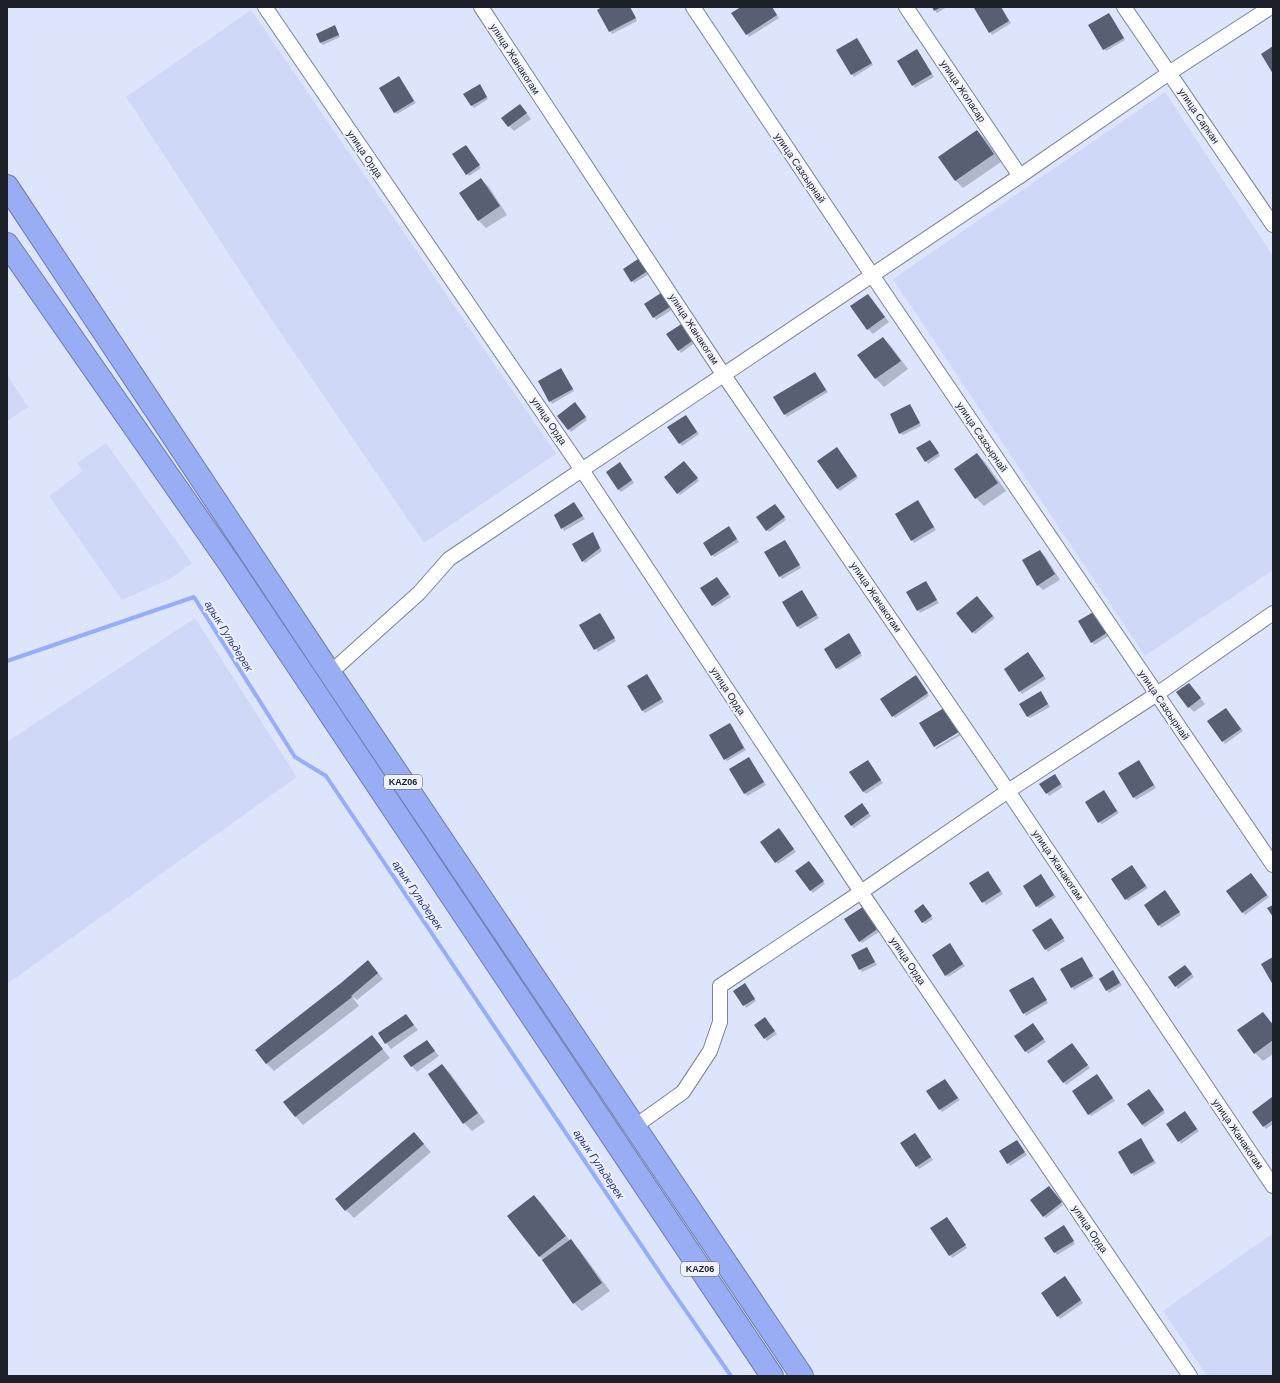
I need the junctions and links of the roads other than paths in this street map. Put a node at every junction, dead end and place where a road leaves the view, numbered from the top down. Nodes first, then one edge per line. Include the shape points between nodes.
1 (265, 7) edge
2 (481, 7) edge
3 (693, 7) edge
4 (906, 7) edge
5 (1124, 7) edge
6 (1271, 7) edge
7 (1169, 73) junction
8 (1020, 176) junction
9 (7, 186) edge
10 (1273, 225) edge
11 (7, 244) edge
12 (872, 275) junction
13 (724, 374) junction
14 (582, 470) junction
15 (1273, 613) edge
16 (330, 673) junction
17 (1157, 694) junction
18 (1008, 791) junction
19 (1273, 865) edge
20 (861, 892) junction
21 (634, 1127) junction
22 (648, 1148) junction
23 (628, 1161) junction
24 (1273, 1186) edge
25 (772, 1376) edge
26 (802, 1376) edge
27 (1190, 1376) edge

1 - 14 street, улица Орда
2 - 13 street, улица Жанакогам
3 - 12 street, улица Сазсырнай
4 - 8 street, улица Жоласар
5 - 7 street, улица Саркан
6 - 7 street
7 - 8 street
7 - 10 street, улица Саркан
8 - 12 street
9 - 16 highway, KАZ06
11 - 23 highway, KАZ06 via 229,563
12 - 13 street
12 - 17 street, улица Сазсырнай
13 - 14 street
13 - 18 street, улица Жанакогам
14 - 16 street via 449,559 419,593
14 - 20 street, улица Орда
15 - 17 street
16 - 21 highway, KАZ06
17 - 18 street
17 - 19 street, улица Сазсырнай
18 - 20 street
18 - 24 street, улица Жанакогам
20 - 21 street via 720,986 720,1022 710,1051 682,1092
20 - 27 street, улица Орда
21 - 22 highway, KАZ06
22 - 23 highway
22 - 26 highway, KАZ06
23 - 25 highway, KАZ06

